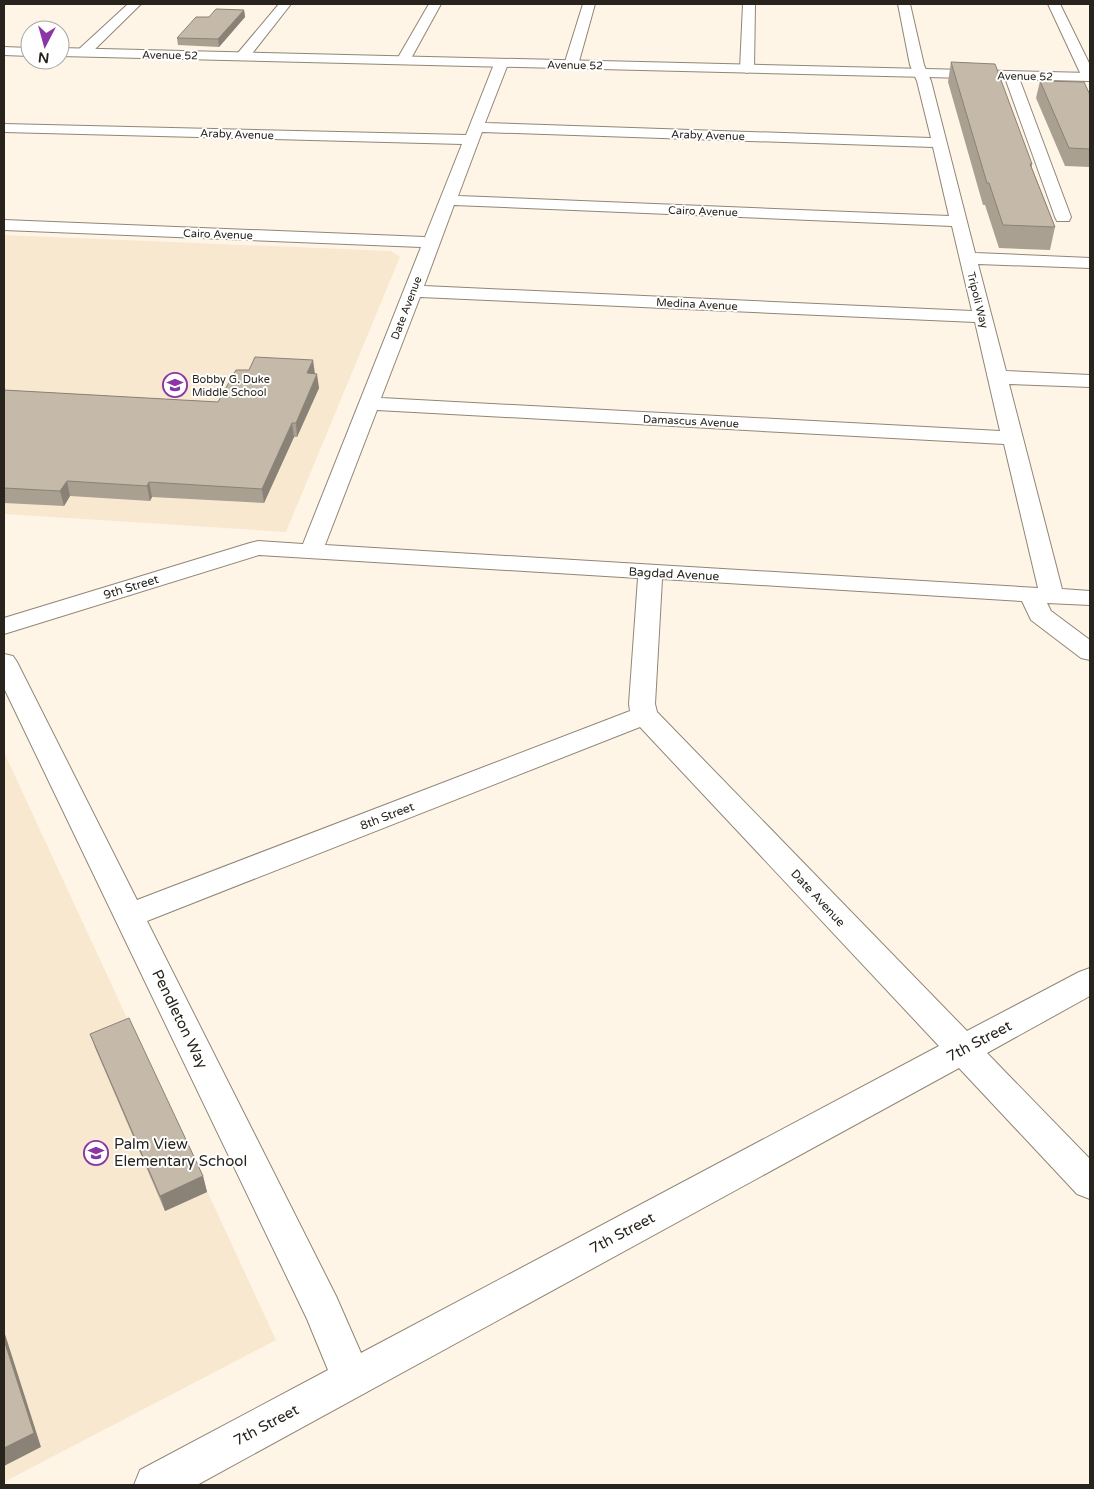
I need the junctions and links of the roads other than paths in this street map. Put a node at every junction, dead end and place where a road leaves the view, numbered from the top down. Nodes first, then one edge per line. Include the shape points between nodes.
1 (135, 4) edge
2 (285, 4) edge
3 (435, 4) edge
4 (590, 4) edge
5 (749, 4) edge
6 (904, 4) edge
7 (1054, 4) edge
8 (4, 51) edge
9 (20, 52) edge
10 (70, 52) edge
11 (83, 53) junction
12 (242, 57) junction
13 (403, 61) junction
14 (501, 64) junction
15 (571, 65) junction
16 (747, 70) junction
17 (920, 73) junction
18 (1011, 75) junction
19 (1089, 77) edge
20 (4, 128) edge
21 (474, 133) junction
22 (939, 143) junction
23 (448, 200) junction
24 (1063, 217) dead end
25 (958, 221) junction
26 (4, 226) edge
27 (432, 242) junction
28 (968, 258) junction
29 (1090, 263) edge
30 (413, 291) junction
31 (982, 317) junction
32 (997, 377) junction
33 (1090, 381) edge
34 (369, 403) junction
35 (1012, 438) junction
36 (258, 548) joint
37 (311, 552) junction
38 (650, 572) junction
39 (1041, 595) junction
40 (1090, 598) edge
41 (4, 626) edge
42 (1090, 652) edge
43 (4, 662) edge
44 (644, 715) junction
45 (129, 916) junction
46 (1090, 981) edge
47 (963, 1050) junction
48 (1090, 1184) edge
49 (352, 1378) junction
50 (154, 1485) edge

1 - 11 street
2 - 12 street
3 - 13 street
4 - 15 street
5 - 16 street
6 - 17 street, Tripoli Way
7 - 19 street
8 - 9 street
10 - 11 street, Avenue 52
11 - 12 street, Avenue 52
12 - 13 street, Avenue 52
13 - 14 street, Avenue 52
14 - 15 street, Avenue 52
14 - 21 street, Date Avenue
15 - 16 street, Avenue 52
16 - 17 street, Avenue 52
17 - 18 street, Avenue 52
17 - 22 street, Tripoli Way
18 - 19 street, Avenue 52
18 - 24 street
20 - 21 street, Araby Avenue
21 - 22 street, Araby Avenue
21 - 23 street, Date Avenue
22 - 25 street, Tripoli Way
23 - 25 street, Cairo Avenue
23 - 27 street, Date Avenue
25 - 28 street, Tripoli Way
26 - 27 street, Cairo Avenue
27 - 30 street, Date Avenue
28 - 29 street
28 - 31 street, Tripoli Way
30 - 31 street, Medina Avenue
30 - 34 street, Date Avenue
31 - 32 street, Tripoli Way
32 - 33 street
32 - 35 street, Tripoli Way
34 - 35 street, Damascus Avenue
34 - 37 street, Date Avenue
35 - 39 street, Tripoli Way
36 - 37 street, Bagdad Avenue
36 - 41 street, 9th Street
37 - 38 street, Bagdad Avenue
38 - 39 street, Bagdad Avenue
38 - 44 street
39 - 40 street, Bagdad Avenue
39 - 42 street, Tripoli Way via 1040,616
43 - 45 street, Pendleton Way
44 - 45 street, 8th Street
44 - 47 street, Date Avenue
45 - 49 street, Pendleton Way via 322,1309
46 - 47 street, 7th Street
47 - 48 street, Date Avenue
47 - 49 street, 7th Street
49 - 50 street, 7th Street

